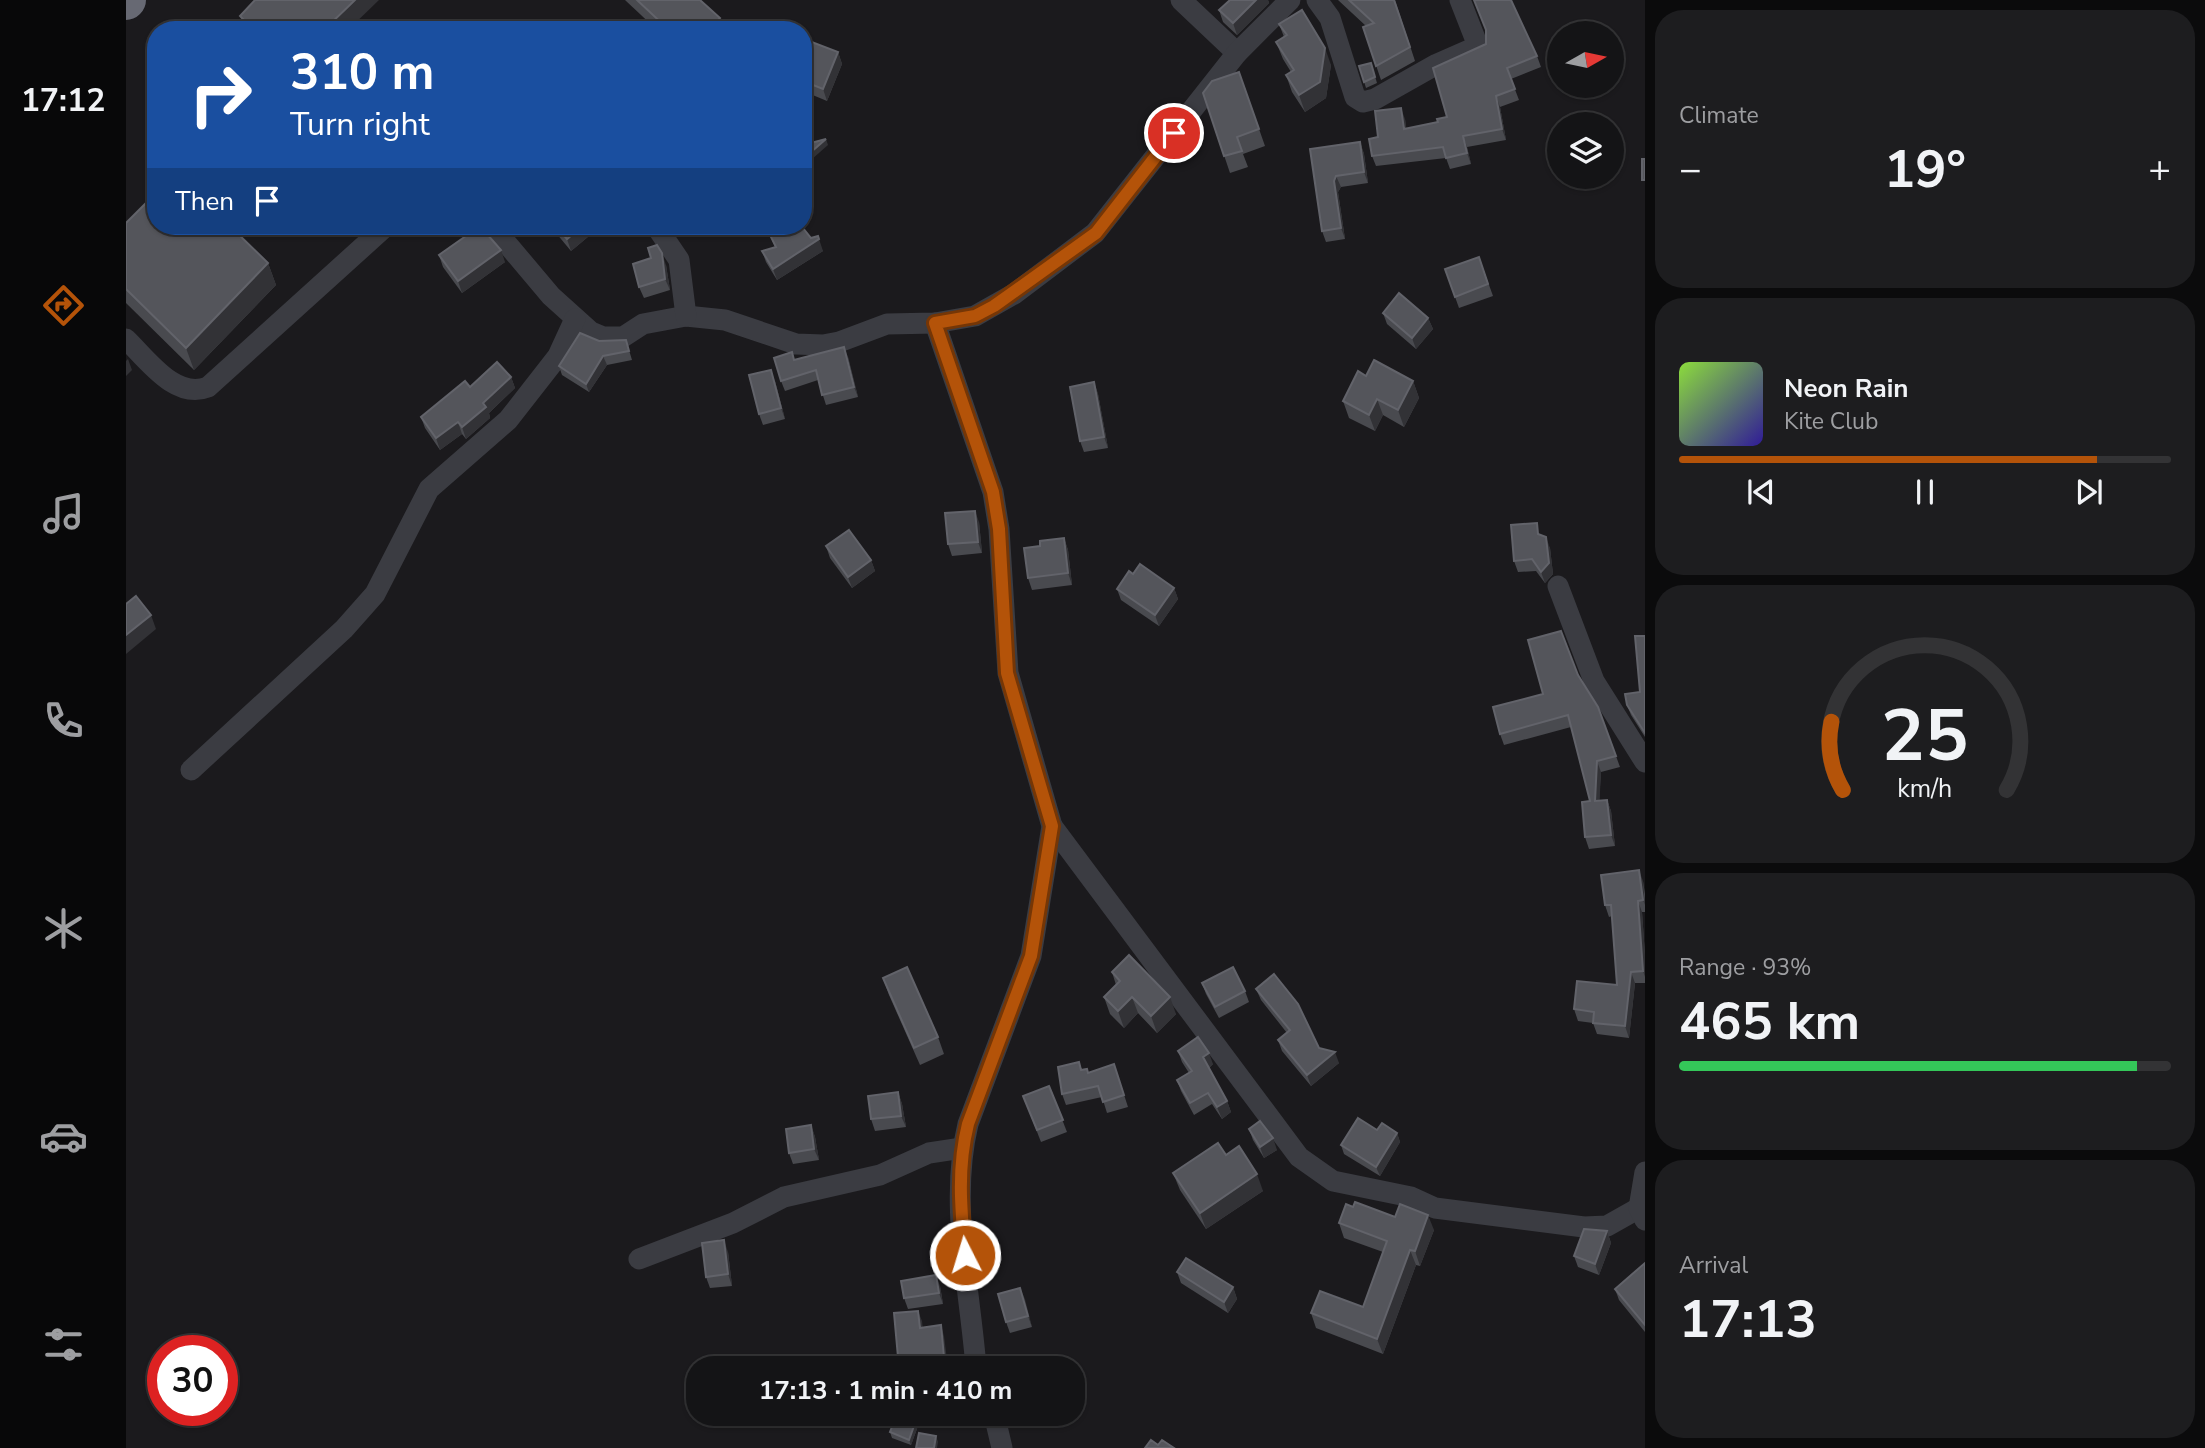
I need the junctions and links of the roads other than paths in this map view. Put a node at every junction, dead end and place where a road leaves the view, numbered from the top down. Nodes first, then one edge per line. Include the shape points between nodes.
1 (1181, 0) edge
2 (1290, 0) edge
3 (1317, 0) edge
4 (1460, 0) edge
5 (1237, 53) junction
6 (376, 235) edge
7 (500, 235) edge
8 (662, 235) edge
9 (686, 316) junction
10 (575, 319) junction
11 (935, 323) junction
12 (126, 339) edge
13 (1558, 586) dead end
14 (1645, 762) edge
15 (191, 770) dead end
16 (1052, 826) junction
17 (962, 1147) junction
18 (1645, 1172) edge
19 (1642, 1214) edge
20 (639, 1259) dead end
21 (975, 1356) edge
22 (997, 1426) edge
23 (1002, 1448) edge

1 - 5 street
2 - 5 street
3 - 4 street via 1330,18 1355,97 1367,102 1478,46
5 - 11 street via 1096,233 994,306 975,316
6 - 12 street via 208,387 194,391 174,384
7 - 10 street
8 - 9 street via 679,260
9 - 10 street via 643,324 610,338 596,335
9 - 11 street via 725,320 808,345 839,342 887,324
10 - 15 street via 558,356 508,419 429,489 375,594 344,629
11 - 16 street via 993,492 1007,673
13 - 14 street via 1591,674
16 - 17 street via 1031,956
16 - 19 street via 1312,1170 1332,1181 1411,1197 1435,1208 1584,1227 1607,1226
17 - 20 street via 929,1153 880,1175 783,1197 733,1223
17 - 21 street via 960,1204
18 - 19 street
22 - 23 street

